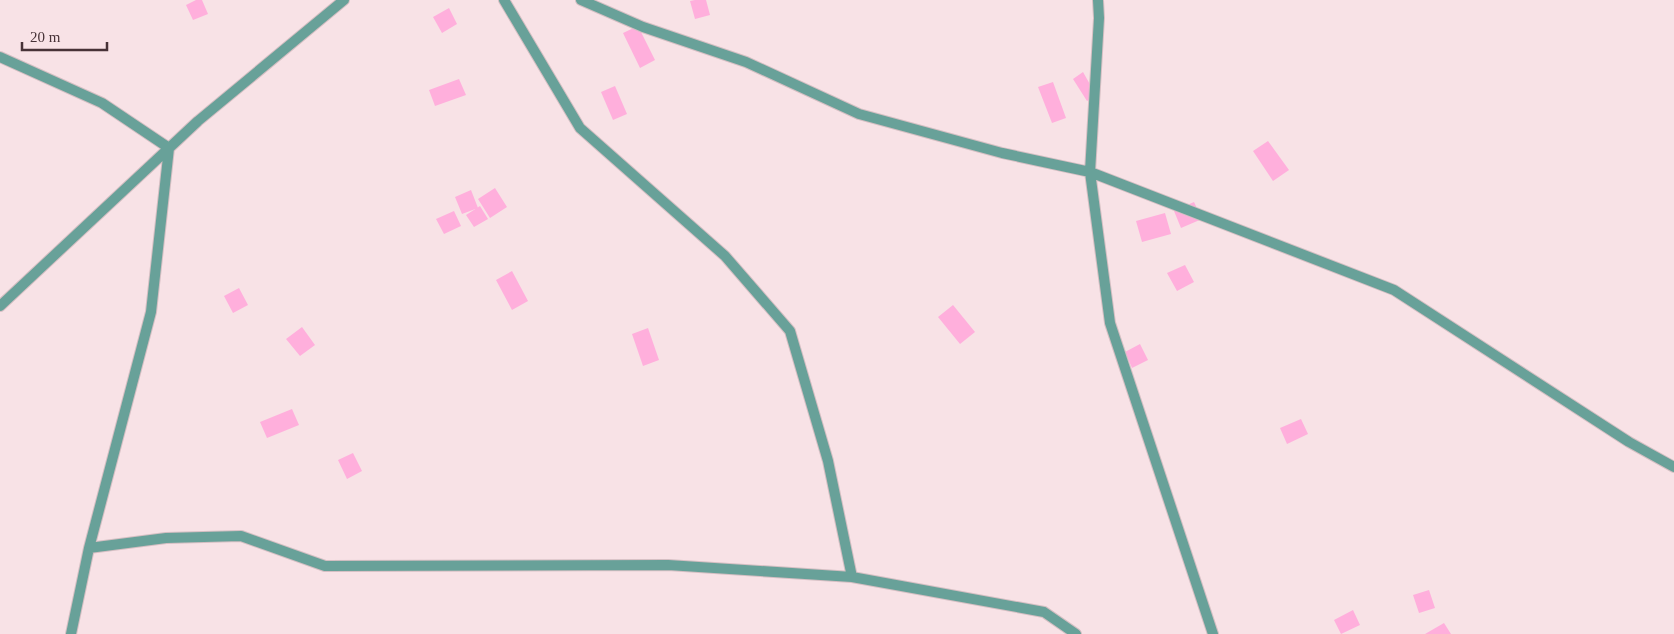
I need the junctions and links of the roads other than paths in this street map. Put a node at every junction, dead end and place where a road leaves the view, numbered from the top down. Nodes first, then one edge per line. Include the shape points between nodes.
1 (344, 0) edge
2 (504, 0) edge
3 (581, 0) edge
4 (1098, 0) edge
5 (0, 57) edge
6 (169, 148) junction
7 (1090, 172) junction
8 (0, 306) edge
9 (1674, 467) edge
10 (89, 548) junction
11 (852, 578) junction
12 (71, 634) edge
13 (1076, 634) edge
14 (1213, 634) edge

1 - 6 street
2 - 11 street via 580,128 725,256 790,331 828,461
3 - 7 street via 643,27 746,62 858,114 1002,153
4 - 7 street
5 - 6 street via 102,103
6 - 8 street
6 - 10 street via 151,312
7 - 9 street via 1394,290 1629,442
7 - 14 street via 1110,323
10 - 11 street via 166,538 241,536 324,566 668,565
10 - 12 street
11 - 13 street via 1044,612

